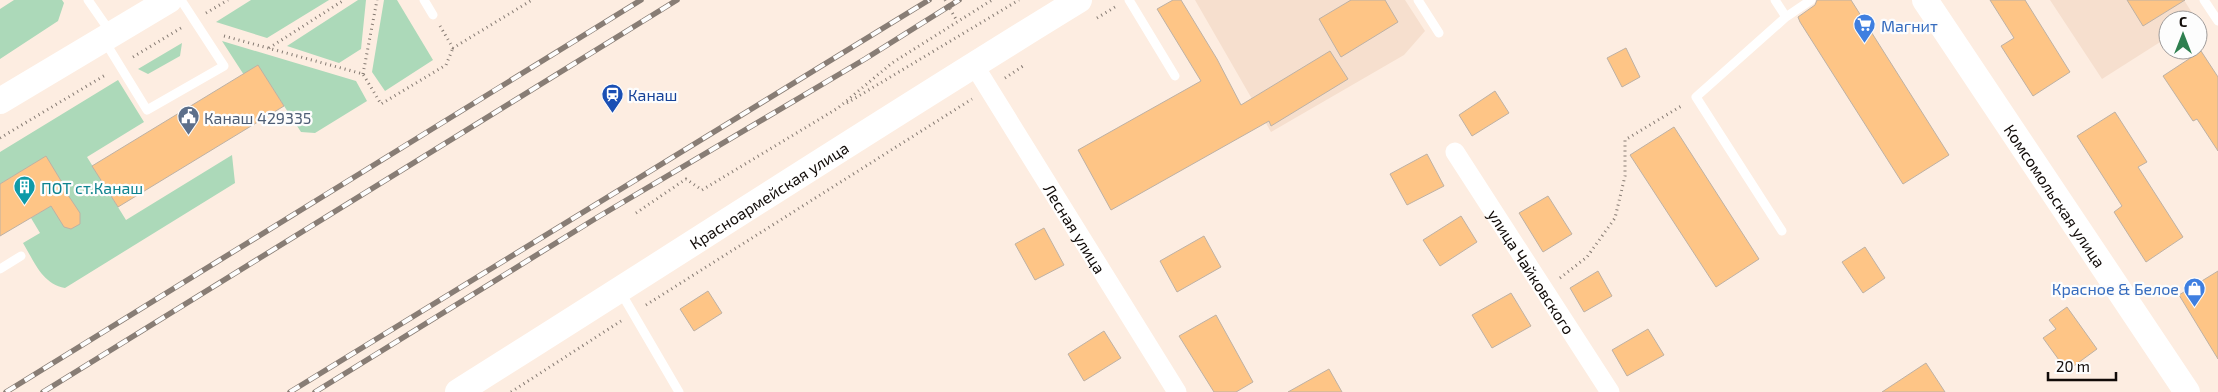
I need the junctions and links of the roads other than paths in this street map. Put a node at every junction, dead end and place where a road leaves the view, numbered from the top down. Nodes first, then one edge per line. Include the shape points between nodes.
1 (88, 0) edge
2 (169, 0) edge
3 (181, 0) edge
4 (424, 0) edge
5 (1129, 0) edge
6 (1418, 0) edge
7 (1774, 0) edge
8 (1811, 0) edge
9 (1925, 0) edge
10 (2204, 0) edge
11 (1086, 10) edge
12 (433, 15) road end
13 (1786, 17) junction
14 (2218, 22) edge
15 (1439, 33) dead end
16 (108, 37) junction
17 (974, 64) junction
18 (1176, 76) dead end
19 (0, 101) edge
20 (1455, 152) dead end
21 (1782, 231) dead end
22 (21, 256) dead end
23 (0, 269) edge
24 (620, 291) junction
25 (458, 392) edge
26 (678, 392) edge
27 (1177, 392) edge
28 (1610, 392) edge
29 (2187, 392) edge

1 - 16 lane
2 - 16 main road
3 - 16 lane via 224,66 147,110
4 - 12 lane
5 - 18 lane
6 - 15 lane
7 - 13 lane
8 - 13 lane
9 - 29 main road, Комсомольская улица
10 - 14 lane
11 - 17 main road, Красноармейская улица
13 - 21 lane via 1696,97
16 - 19 main road
17 - 24 main road, Красноармейская улица
17 - 27 street, Лесная улица
20 - 28 street, улица Чайковского
22 - 23 lane
24 - 25 main road, Красноармейская улица
24 - 26 lane

